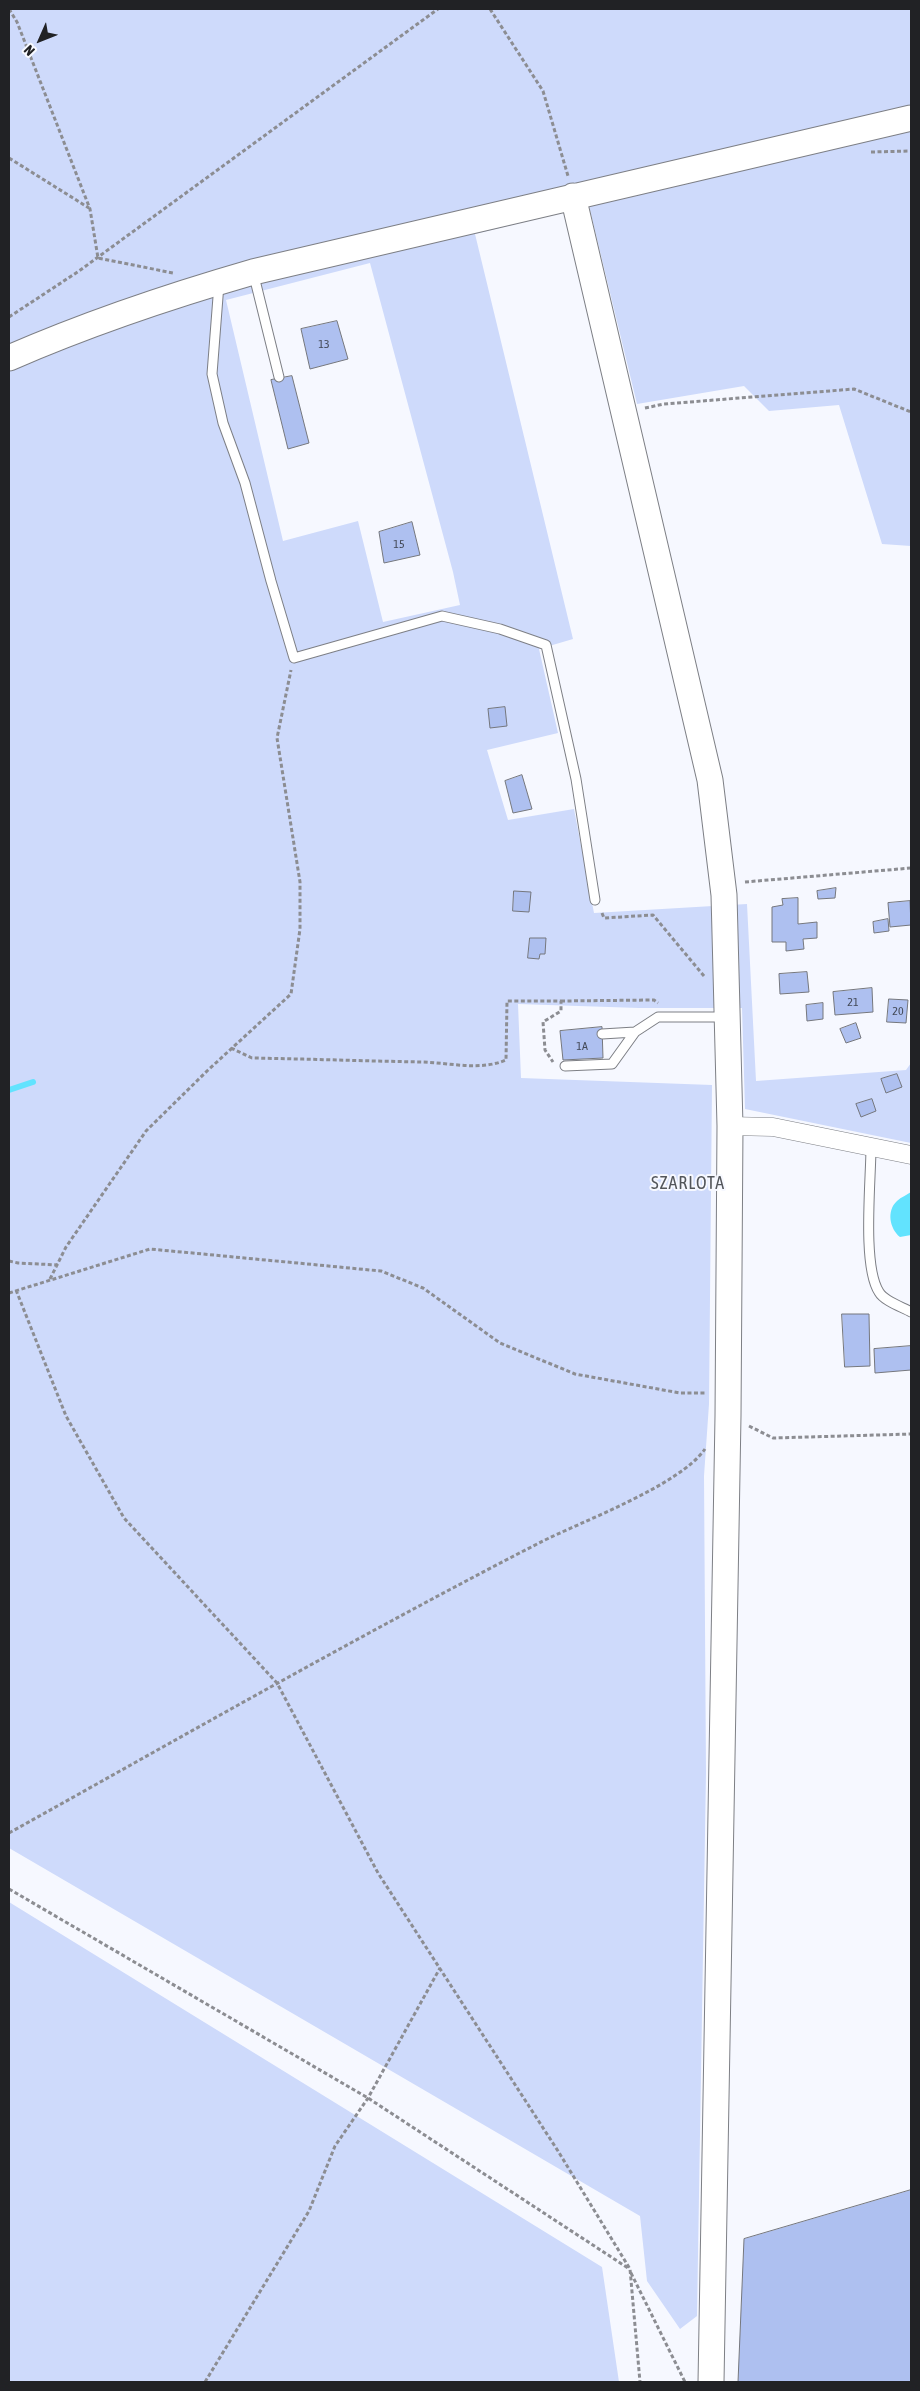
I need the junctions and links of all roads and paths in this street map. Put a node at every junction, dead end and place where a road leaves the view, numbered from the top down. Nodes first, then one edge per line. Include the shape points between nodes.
1 (9, 9) edge
2 (438, 9) edge
3 (490, 9) edge
4 (911, 118) edge
5 (9, 158) edge
6 (573, 196) junction
7 (90, 209) junction
8 (98, 258) junction
9 (252, 272) junction
10 (174, 273) dead end
11 (219, 282) junction
12 (9, 317) edge
13 (9, 358) edge
14 (279, 377) dead end
15 (624, 412) junction
16 (911, 412) edge
17 (294, 658) junction
18 (911, 868) edge
19 (758, 881) dead end
20 (595, 900) joint
21 (561, 1002) junction
22 (727, 1010) junction
23 (674, 1016) junction
24 (635, 1032) junction
25 (602, 1034) dead end
26 (231, 1048) junction
27 (565, 1066) joint
28 (730, 1126) junction
29 (872, 1147) junction
30 (911, 1155) edge
31 (9, 1261) edge
32 (58, 1265) junction
33 (50, 1280) junction
34 (16, 1290) junction
35 (9, 1293) edge
36 (911, 1312) edge
37 (727, 1404) junction
38 (911, 1434) edge
39 (708, 1444) dead end
40 (277, 1683) junction
41 (9, 1833) edge
42 (9, 1889) edge
43 (440, 1968) junction
44 (368, 2098) junction
45 (630, 2269) junction
46 (205, 2382) edge
47 (640, 2382) edge
48 (685, 2382) edge
49 (711, 2382) edge

1 - 7 path
2 - 8 path
3 - 6 path via 543,91
4 - 6 street
5 - 7 path
6 - 9 street
6 - 15 street
7 - 8 path
8 - 10 path
8 - 12 path
9 - 11 street
9 - 14 lane
11 - 13 street
11 - 17 lane via 212,374 223,423 245,483 270,582
15 - 16 path via 664,404 854,389
15 - 22 street via 710,780 724,895
17 - 20 lane via 442,616 500,629 546,645 576,779
17 - 26 path via 277,738 300,882 300,929 291,994
18 - 19 path
20 - 22 path via 604,918 653,915
21 - 23 path via 654,1000
21 - 26 path via 507,1001 506,1060 494,1065 252,1058
21 - 27 path via 561,1011 543,1022 545,1050 553,1063
22 - 23 lane
22 - 28 street
23 - 24 lane via 658,1017
24 - 25 lane
24 - 27 lane via 612,1064
26 - 32 path via 146,1131 66,1247
28 - 29 street via 773,1127
28 - 37 street
29 - 30 street
29 - 36 lane via 870,1251 874,1283 880,1294
31 - 32 path
32 - 33 path
33 - 34 path
33 - 37 path via 150,1249 381,1271 423,1288 500,1343 575,1374
34 - 35 path
34 - 40 path via 66,1416 124,1518
37 - 38 path via 773,1438
37 - 49 street
39 - 40 path via 699,1458 656,1487 541,1542
40 - 41 path
40 - 43 path via 378,1873
42 - 44 path
43 - 44 path
43 - 45 path
44 - 45 path
44 - 46 path via 336,2146 309,2211
45 - 47 path
45 - 48 path

